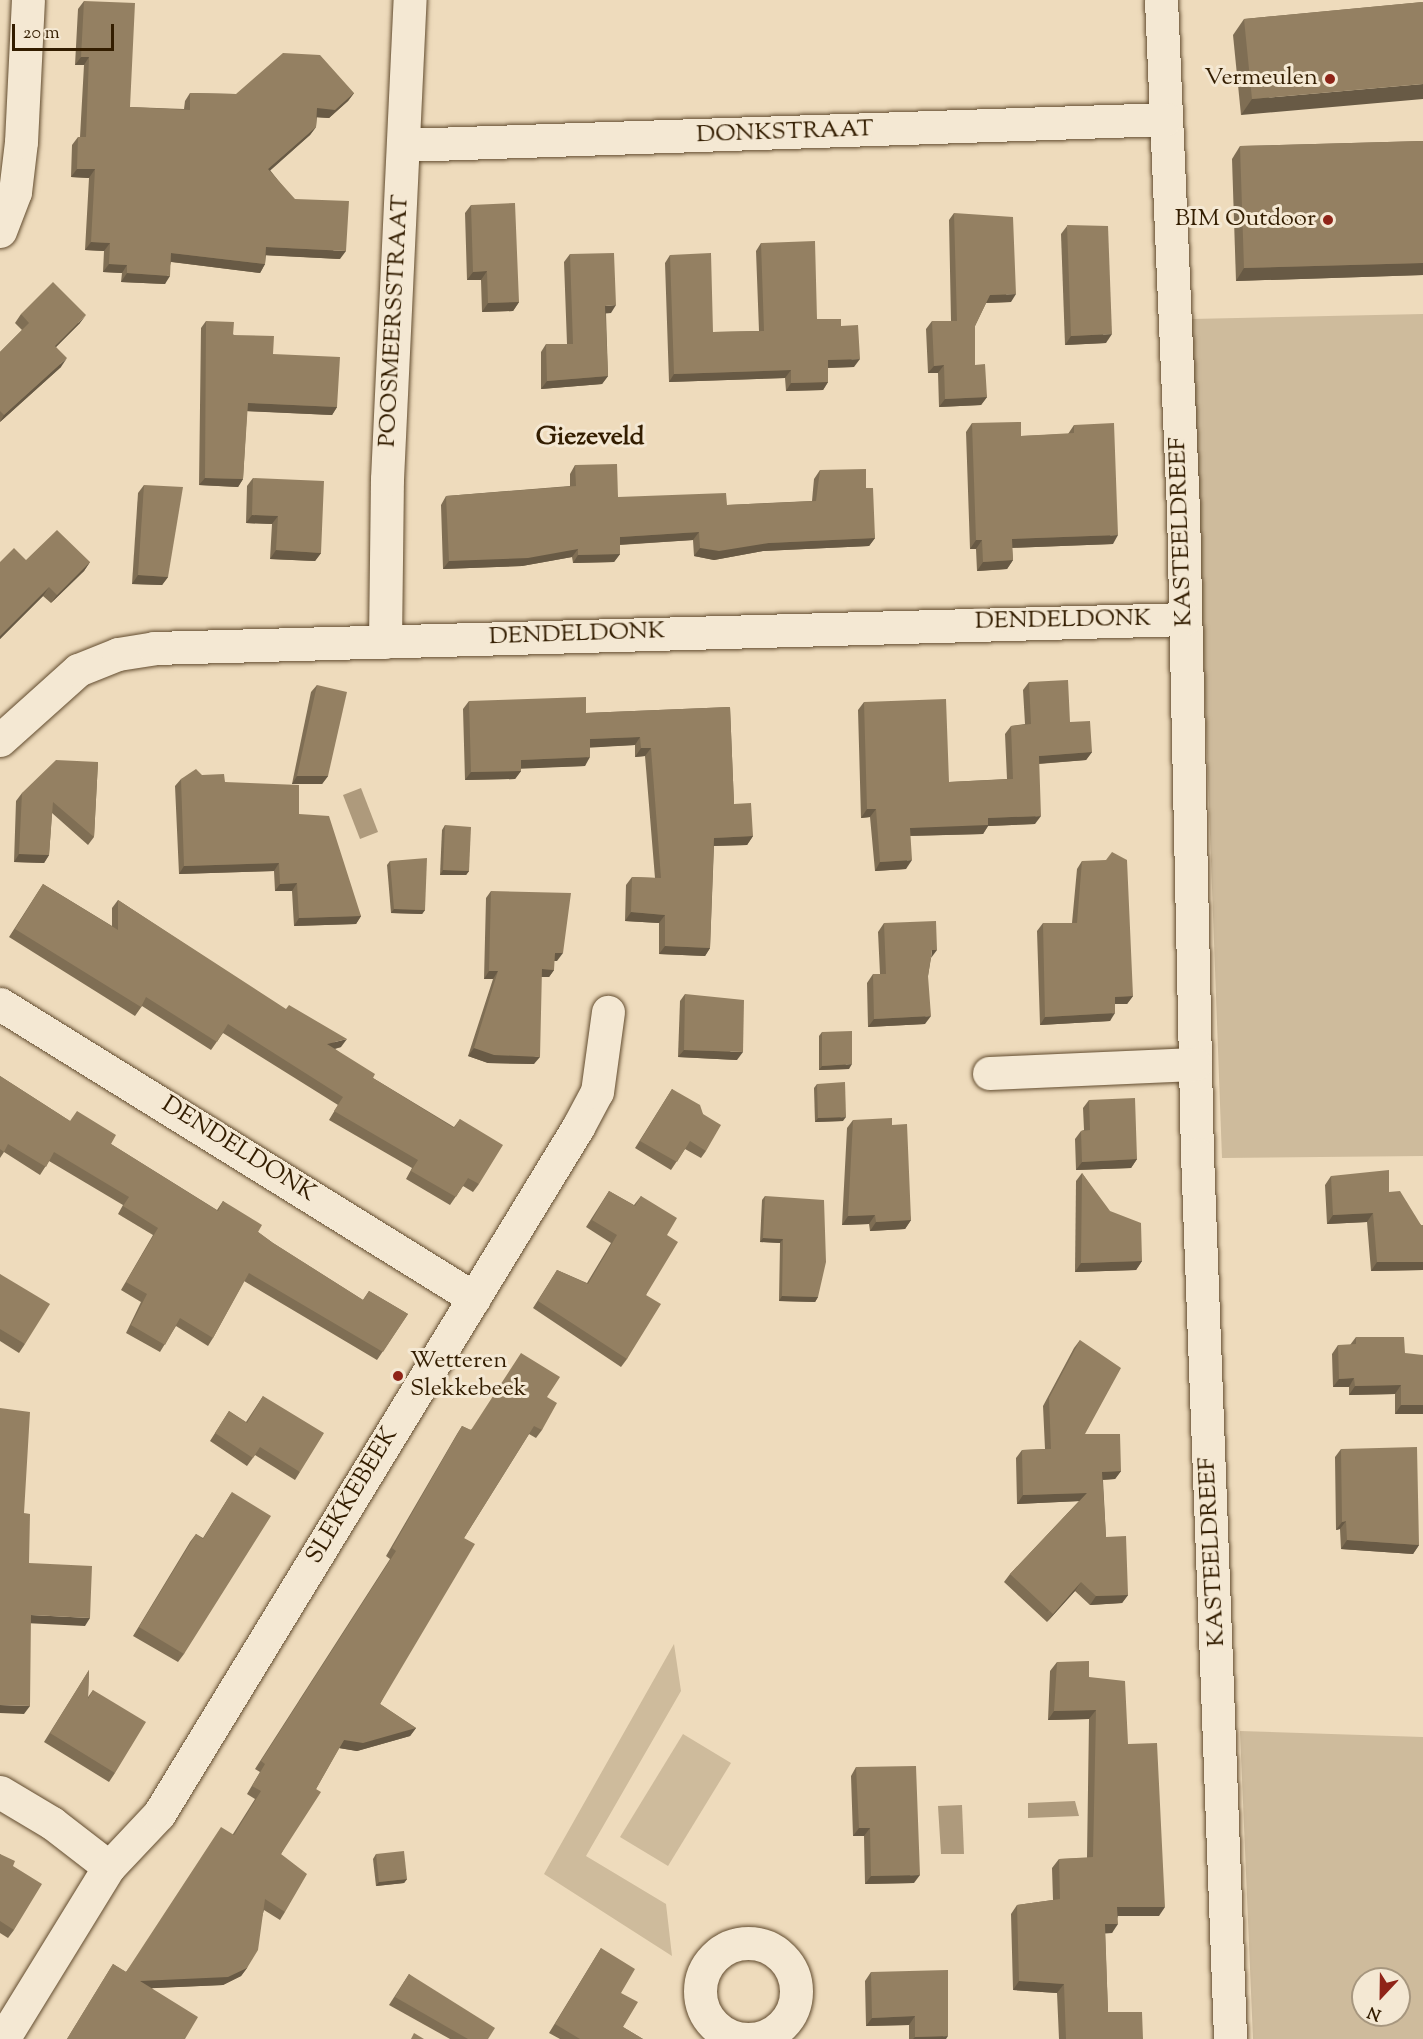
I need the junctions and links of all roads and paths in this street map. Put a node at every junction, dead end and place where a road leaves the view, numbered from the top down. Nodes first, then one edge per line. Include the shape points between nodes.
1 (28, 0) edge
2 (411, 0) edge
3 (1161, 0) edge
4 (1166, 119) junction
5 (404, 145) junction
6 (0, 231) edge
7 (1185, 619) junction
8 (385, 642) junction
9 (0, 740) edge
10 (0, 1004) edge
11 (608, 1012) dead end
12 (1195, 1064) junction
13 (989, 1073) dead end
14 (474, 1298) junction
15 (0, 1792) edge
16 (109, 1867) junction
17 (3, 2039) edge
18 (1230, 2039) edge

1 - 6 street via 15,192
2 - 5 street, POOSMEERSSTRAAT
3 - 4 street, KASTEELDREEF
4 - 5 street, DONKSTRAAT
4 - 7 street, KASTEELDREEF
5 - 8 street, POOSMEERSSTRAAT
7 - 8 street, DENDELDONK
7 - 12 street, KASTEELDREEF
8 - 9 street, DENDELDONK via 118,654 55,687
10 - 14 street, DENDELDONK
11 - 14 street, SLEKKEBEEK via 597,1092
12 - 13 street
12 - 18 street, KASTEELDREEF
14 - 16 street, SLEKKEBEEK via 159,1814
15 - 16 street via 52,1823
16 - 17 street, SLEKKEBEEK

